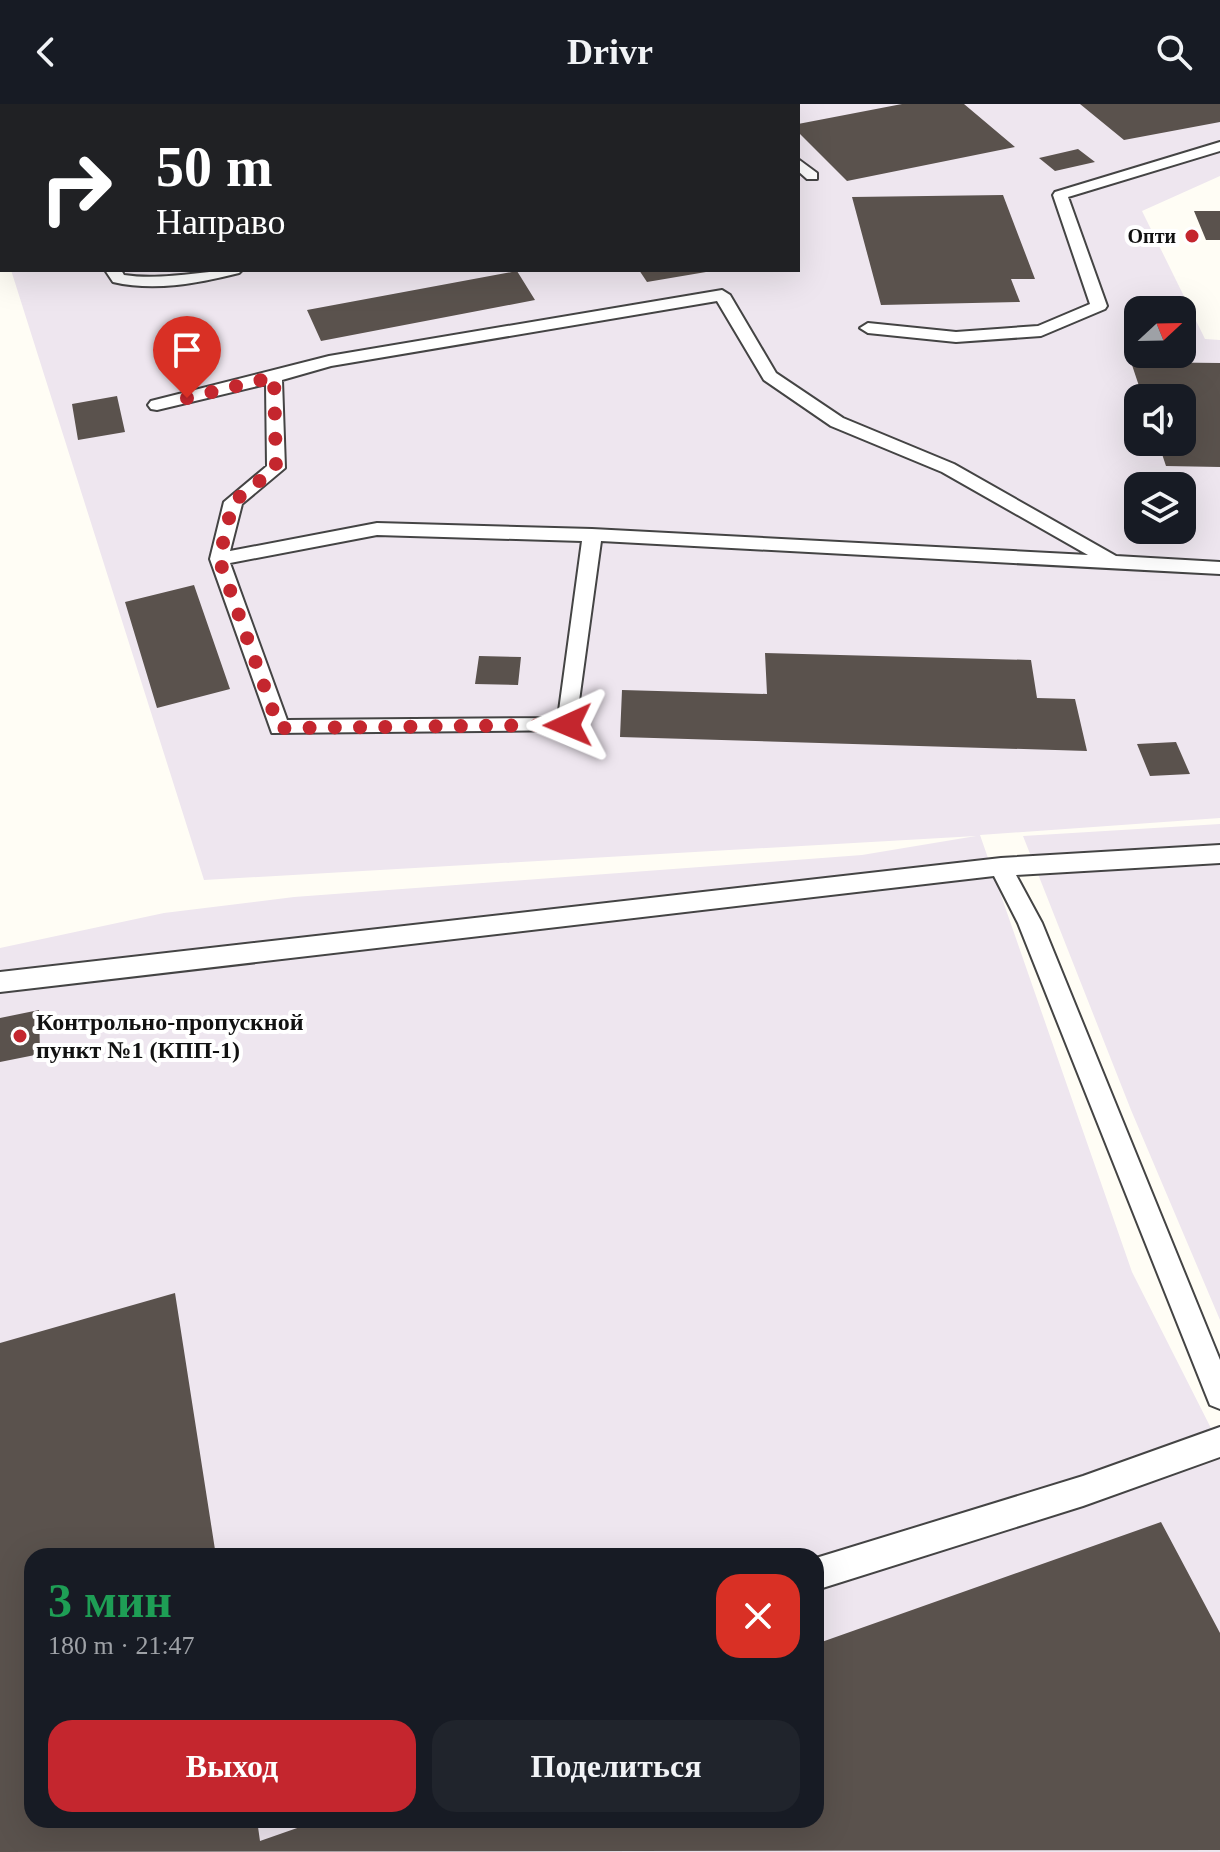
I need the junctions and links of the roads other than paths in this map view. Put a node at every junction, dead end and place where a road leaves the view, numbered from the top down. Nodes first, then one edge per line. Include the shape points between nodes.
1 (1220, 146) edge
2 (800, 165) edge
3 (812, 176) dead end
4 (114, 272) edge
5 (225, 272) edge
6 (868, 328) dead end
7 (274, 377) junction
8 (157, 405) dead end
9 (592, 535) junction
10 (219, 559) junction
11 (1114, 561) junction
12 (1220, 568) edge
13 (1220, 854) edge
14 (1001, 867) junction
15 (0, 982) edge
16 (1220, 1395) edge
17 (1220, 1442) edge
18 (824, 1572) edge

1 - 6 lane via 1060,195 1099,306 1041,331 956,337
2 - 3 lane
4 - 5 lane via 119,279 145,284
7 - 8 lane
7 - 10 lane via 276,468 233,502
7 - 11 lane via 329,361 722,295 770,376 837,422 948,468
9 - 10 lane via 377,529
9 - 10 lane via 568,725 279,728
9 - 11 lane
11 - 12 lane
13 - 14 lane
14 - 15 lane
14 - 16 lane via 1030,923
17 - 18 lane

